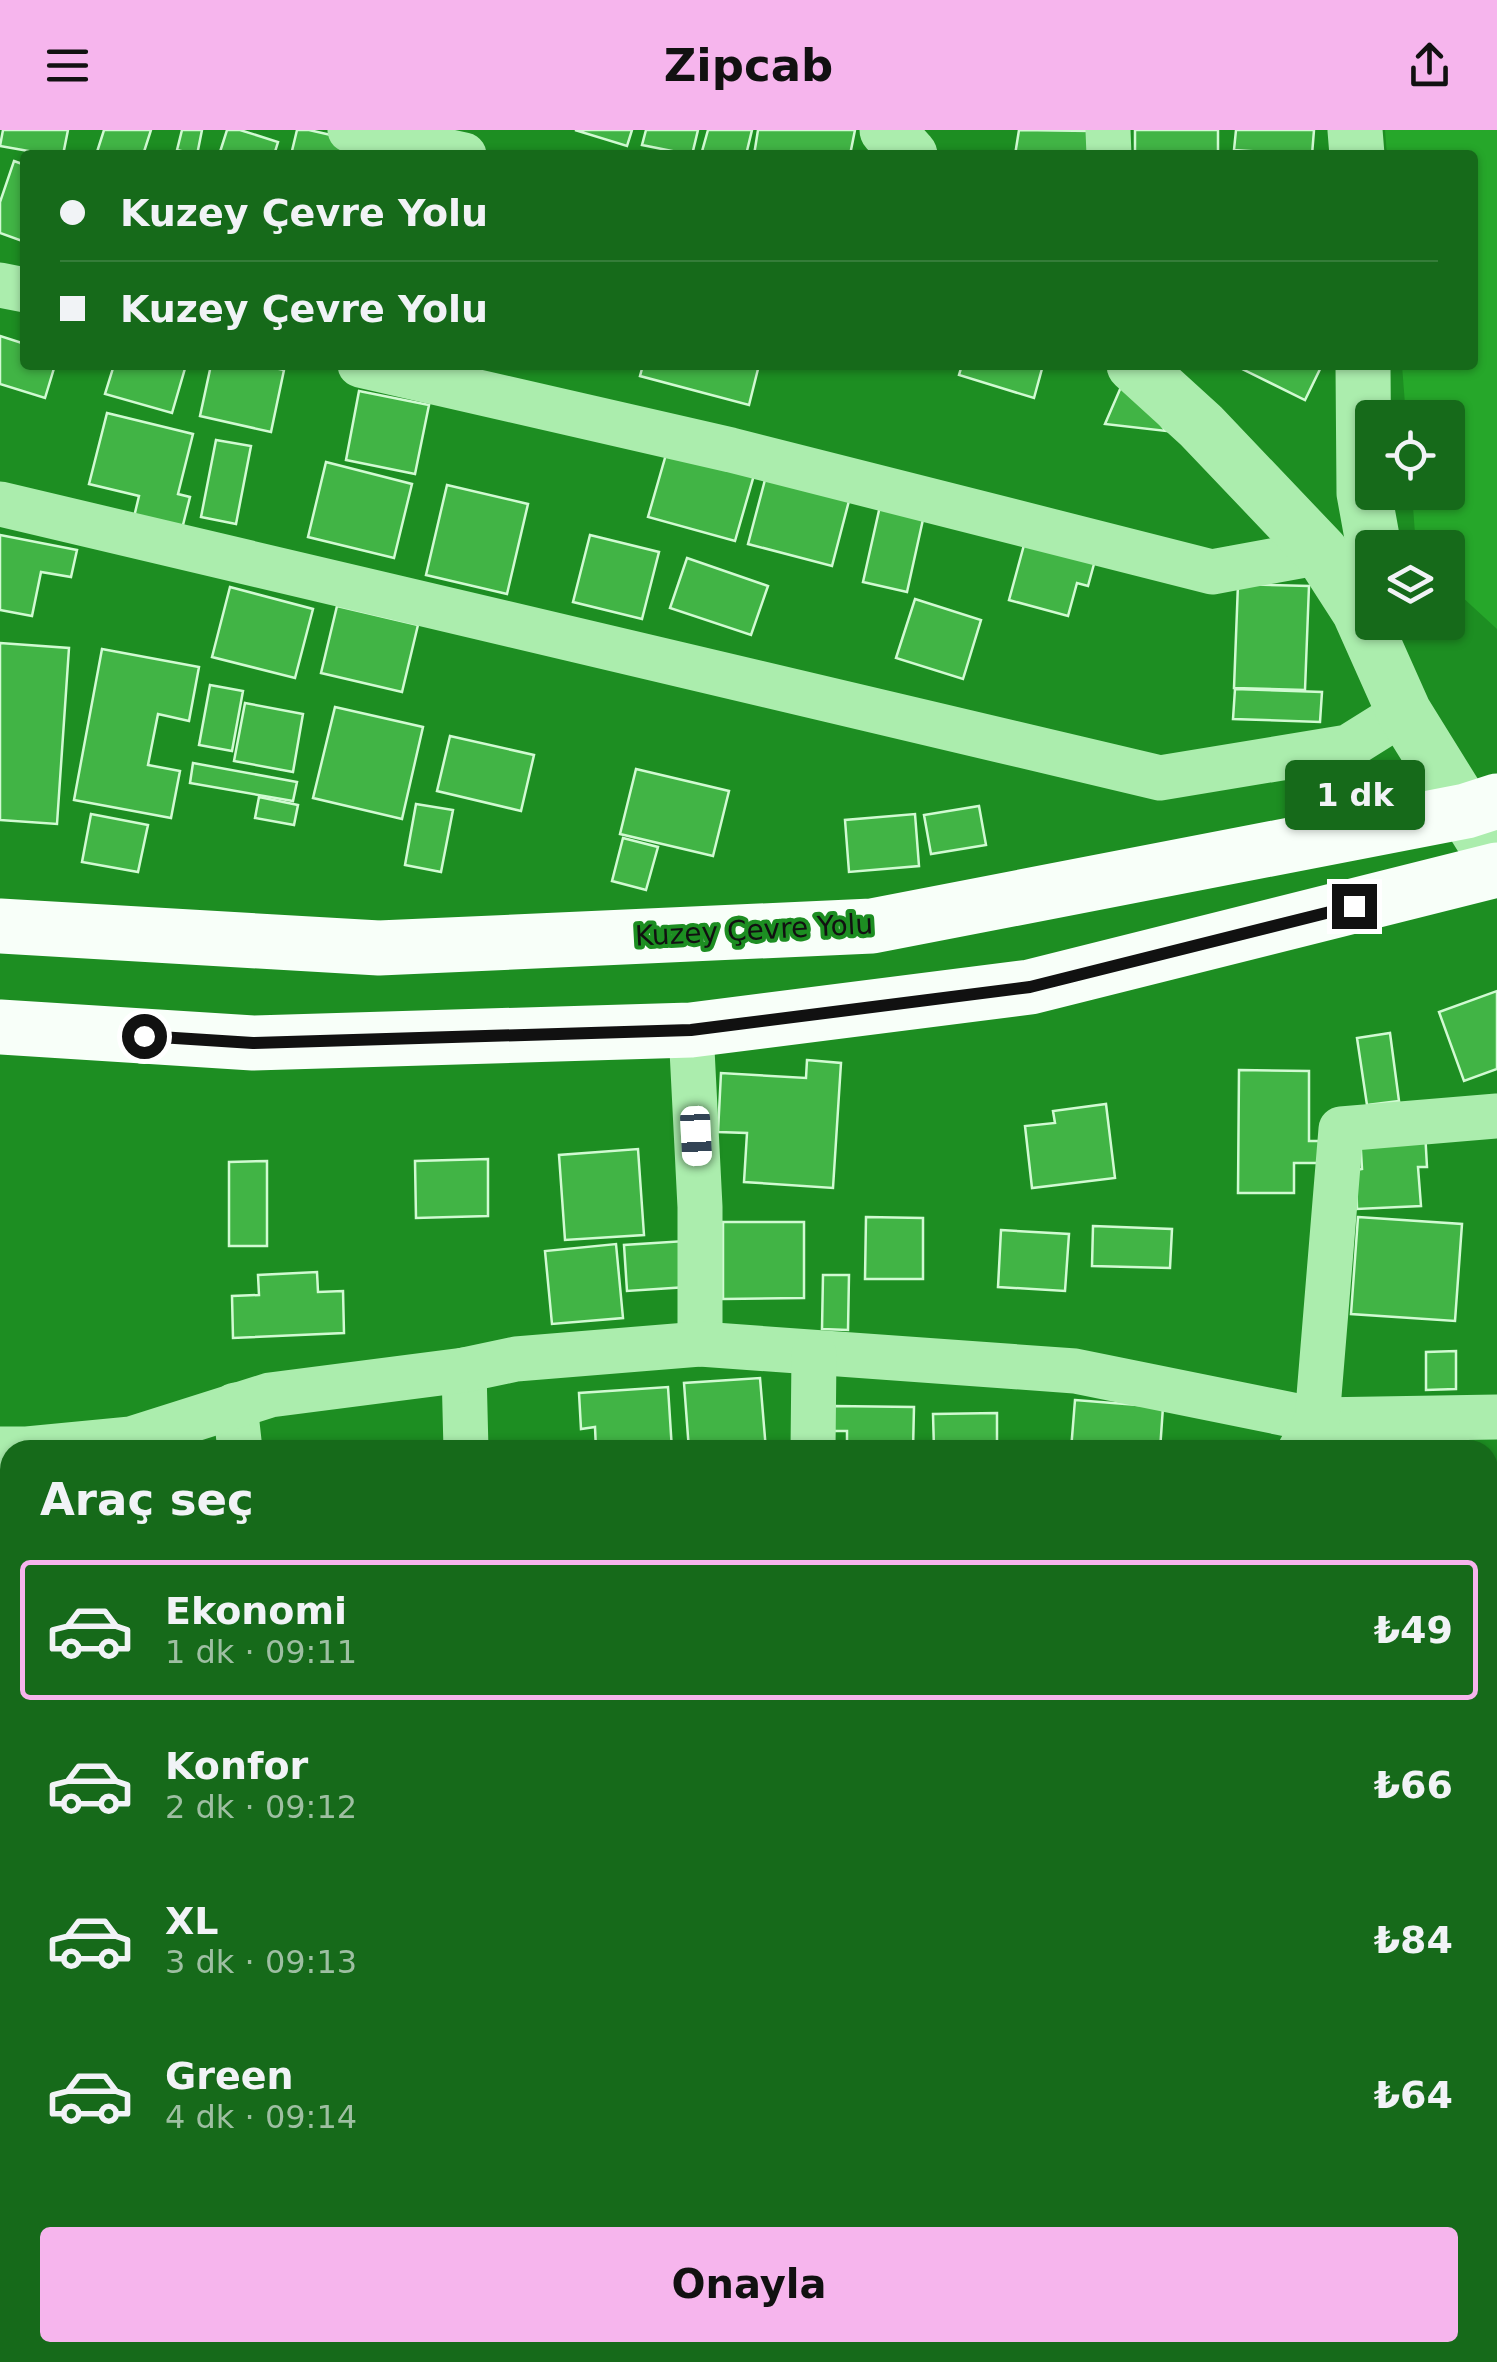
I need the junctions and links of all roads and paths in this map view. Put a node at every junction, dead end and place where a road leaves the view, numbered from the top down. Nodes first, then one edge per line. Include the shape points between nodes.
1 (350, 130) edge
2 (888, 130) edge
3 (441, 150) edge
4 (906, 150) edge
5 (382, 370) edge
6 (1139, 370) edge
7 (1363, 370) edge
8 (0, 504) edge
9 (1348, 550) edge
10 (1391, 640) edge
11 (1404, 712) junction
12 (1482, 806) edge
13 (1497, 862) edge
14 (1497, 870) edge
15 (0, 926) edge
16 (0, 1027) edge
17 (691, 1030) junction
18 (1497, 1116) edge
19 (700, 1344) junction
20 (814, 1354) junction
21 (464, 1370) junction
22 (235, 1405) junction
23 (1497, 1416) edge
24 (1308, 1435) edge
25 (112, 1440) edge
26 (239, 1440) edge
27 (466, 1440) edge
28 (813, 1440) edge

1 - 3 street
2 - 4 street
5 - 9 street via 1212,572
6 - 9 street
7 - 9 street via 1364,493
8 - 11 street via 1160,778 1348,746
9 - 11 street via 1359,611
10 - 11 street
11 - 12 street
12 - 13 street
12 - 15 highway, Kuzey Çevre Yolu via 872,926 379,948
14 - 17 highway via 1030,987
16 - 17 highway via 253,1043
17 - 19 street
18 - 24 street via 1341,1129
19 - 20 street
19 - 21 street via 516,1359
20 - 24 street via 1075,1371
20 - 28 street
21 - 22 street
21 - 27 street
22 - 25 street
22 - 26 street
23 - 24 street

